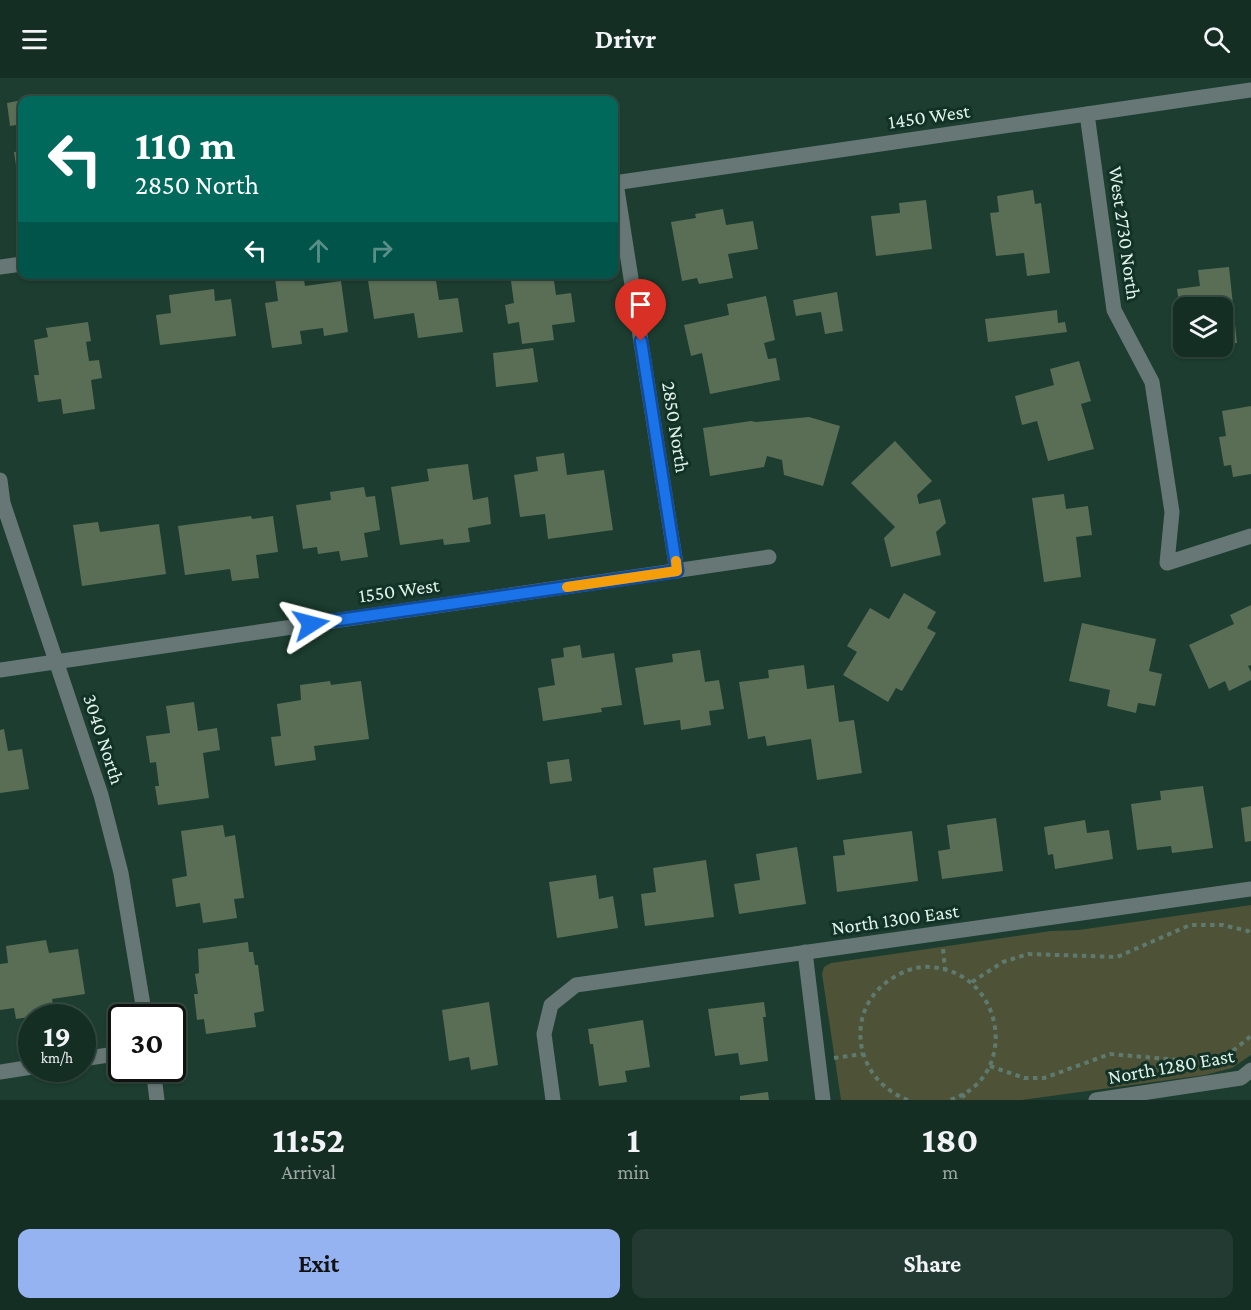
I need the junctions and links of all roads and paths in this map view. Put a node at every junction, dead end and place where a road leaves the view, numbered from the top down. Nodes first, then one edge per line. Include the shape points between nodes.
1 (1251, 90) edge
2 (1087, 114) junction
3 (618, 183) edge
4 (618, 202) edge
5 (18, 265) edge
6 (0, 267) edge
7 (0, 480) edge
8 (1251, 536) edge
9 (769, 557) dead end
10 (677, 571) junction
11 (57, 661) junction
12 (0, 670) edge
13 (1251, 889) edge
14 (1251, 934) edge
15 (805, 952) junction
16 (972, 982) junction
17 (143, 1004) edge
18 (1251, 1036) edge
19 (863, 1054) junction
20 (818, 1061) junction
21 (990, 1066) junction
22 (18, 1069) edge
23 (1251, 1070) edge
24 (0, 1072) edge
25 (155, 1082) edge
26 (962, 1094) junction
27 (157, 1100) edge
28 (553, 1100) edge
29 (823, 1100) edge
30 (908, 1100) edge
31 (949, 1100) edge
32 (966, 1100) edge
33 (1096, 1100) edge

1 - 2 street, 1450 West
2 - 3 street, 1450 West
2 - 8 street, West 2730 North via 1114,310 1152,382 1172,512 1167,563
4 - 10 street, 2850 North
5 - 6 street
7 - 11 street, 3040 North via 3,502
9 - 10 street, 1550 West
10 - 11 street, 1550 West
11 - 12 street, 1550 West
11 - 17 street, 3040 North via 101,795 121,873
13 - 15 street, North 1300 East
14 - 16 path via 1223,925 1190,925 1117,957 1028,954 1003,962
15 - 20 street
15 - 28 street, North 1300 East via 576,985 551,1005 544,1034
16 - 19 path via 951,970 929,967 906,970 886,981 871,997 862,1017
16 - 21 path via 987,999 995,1021 996,1044
18 - 21 path via 1229,1054 1212,1061 1110,1054 1044,1078 1024,1078
19 - 20 path
19 - 30 path via 876,1080 893,1095
20 - 29 street
21 - 26 path
22 - 24 street
23 - 33 street, North 1280 East via 1241,1078
25 - 27 street
26 - 31 path
26 - 32 path

